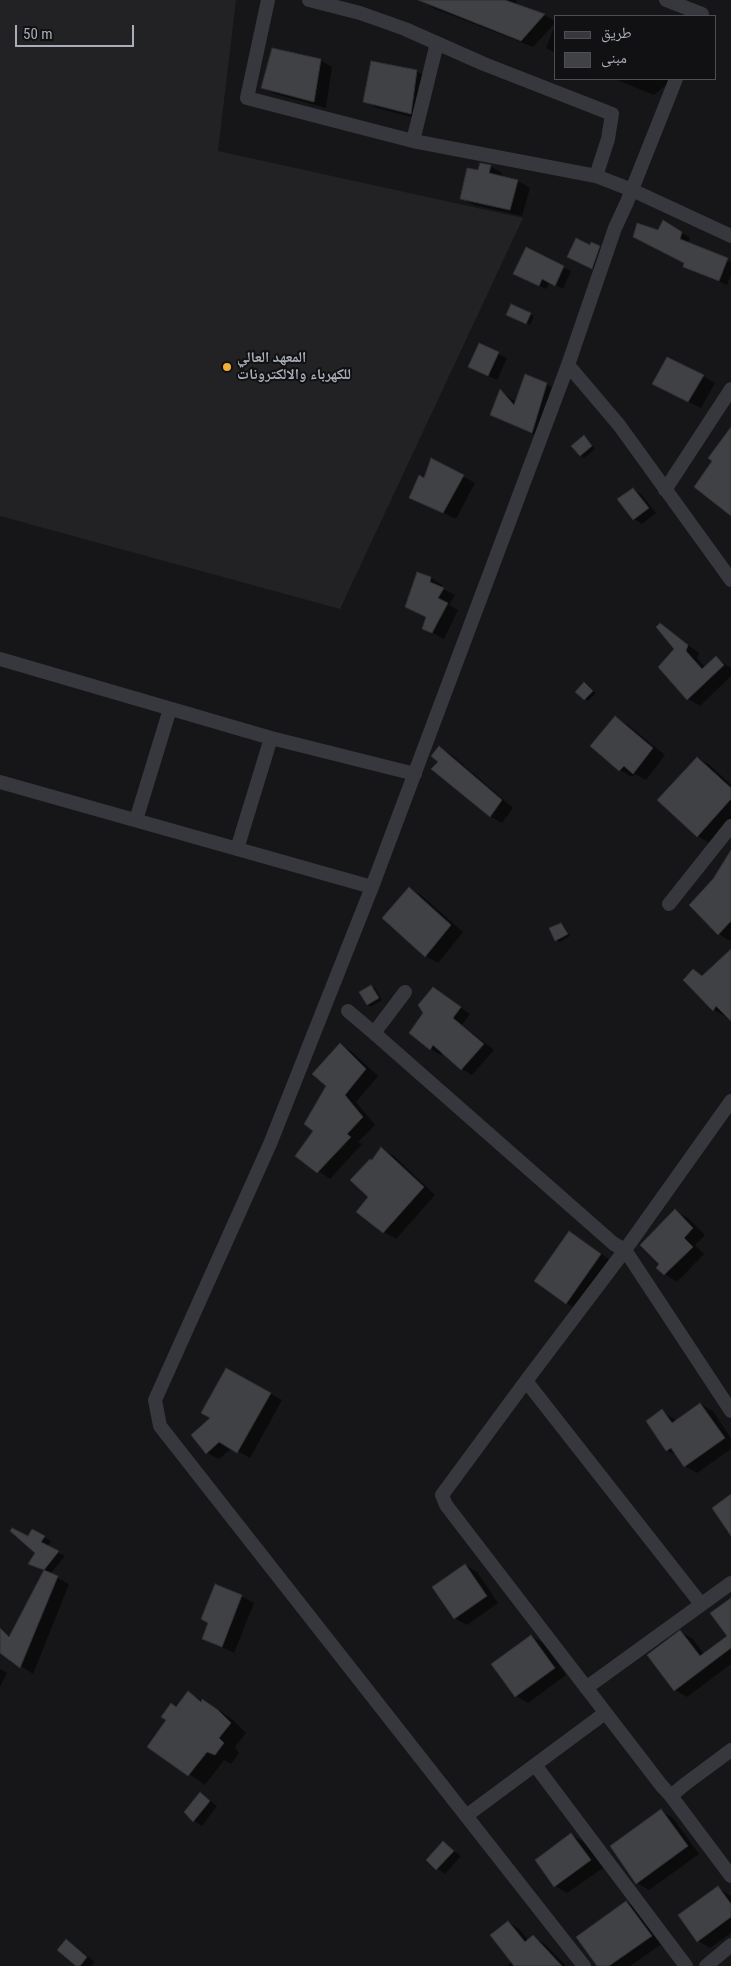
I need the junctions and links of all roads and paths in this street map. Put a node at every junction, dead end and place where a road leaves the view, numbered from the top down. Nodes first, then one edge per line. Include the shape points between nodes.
1 (268, 0) edge
2 (309, 0) edge
3 (666, 0) edge
4 (702, 15) edge
5 (437, 43) junction
6 (676, 80) edge
7 (413, 141) junction
8 (596, 176) junction
9 (632, 190) junction
10 (731, 236) edge
11 (568, 365) junction
12 (731, 389) edge
13 (665, 490) junction
14 (731, 580) edge
15 (0, 659) edge
16 (170, 708) junction
17 (272, 738) junction
18 (415, 774) junction
19 (0, 782) edge
20 (136, 820) junction
21 (731, 826) edge
22 (237, 849) junction
23 (372, 887) junction
24 (669, 904) dead end
25 (405, 992) dead end
26 (348, 1011) dead end
27 (374, 1033) junction
28 (731, 1101) edge
29 (625, 1250) junction
30 (526, 1381) junction
31 (731, 1411) edge
32 (731, 1583) edge
33 (701, 1604) junction
34 (586, 1688) junction
35 (605, 1713) junction
36 (731, 1750) edge
37 (535, 1765) junction
38 (671, 1796) junction
39 (466, 1816) junction
40 (731, 1876) edge
41 (731, 1945) edge
42 (584, 1966) edge
43 (686, 1966) edge
44 (706, 1966) edge

1 - 7 street via 247,98
2 - 5 street via 360,13
3 - 4 street
5 - 7 street
5 - 8 street via 612,114
6 - 9 street
7 - 8 street
8 - 9 street
9 - 10 street
9 - 11 street via 615,228
11 - 13 street via 619,425
11 - 18 street
12 - 13 street
13 - 14 street
15 - 16 street
16 - 17 street
16 - 20 street
17 - 18 street
17 - 22 street
18 - 23 street
19 - 20 street
20 - 22 street
21 - 24 street
22 - 23 street
23 - 39 street via 270,1144 154,1400 160,1426
25 - 27 street
26 - 27 street
27 - 29 street via 614,1244
28 - 29 street
29 - 30 street
29 - 31 street
30 - 33 street
30 - 34 street via 442,1495 446,1505
32 - 33 street
33 - 34 street
34 - 35 street
35 - 37 street
35 - 38 street
36 - 38 street
37 - 39 street
37 - 43 street
38 - 40 street
39 - 42 street
41 - 44 street

